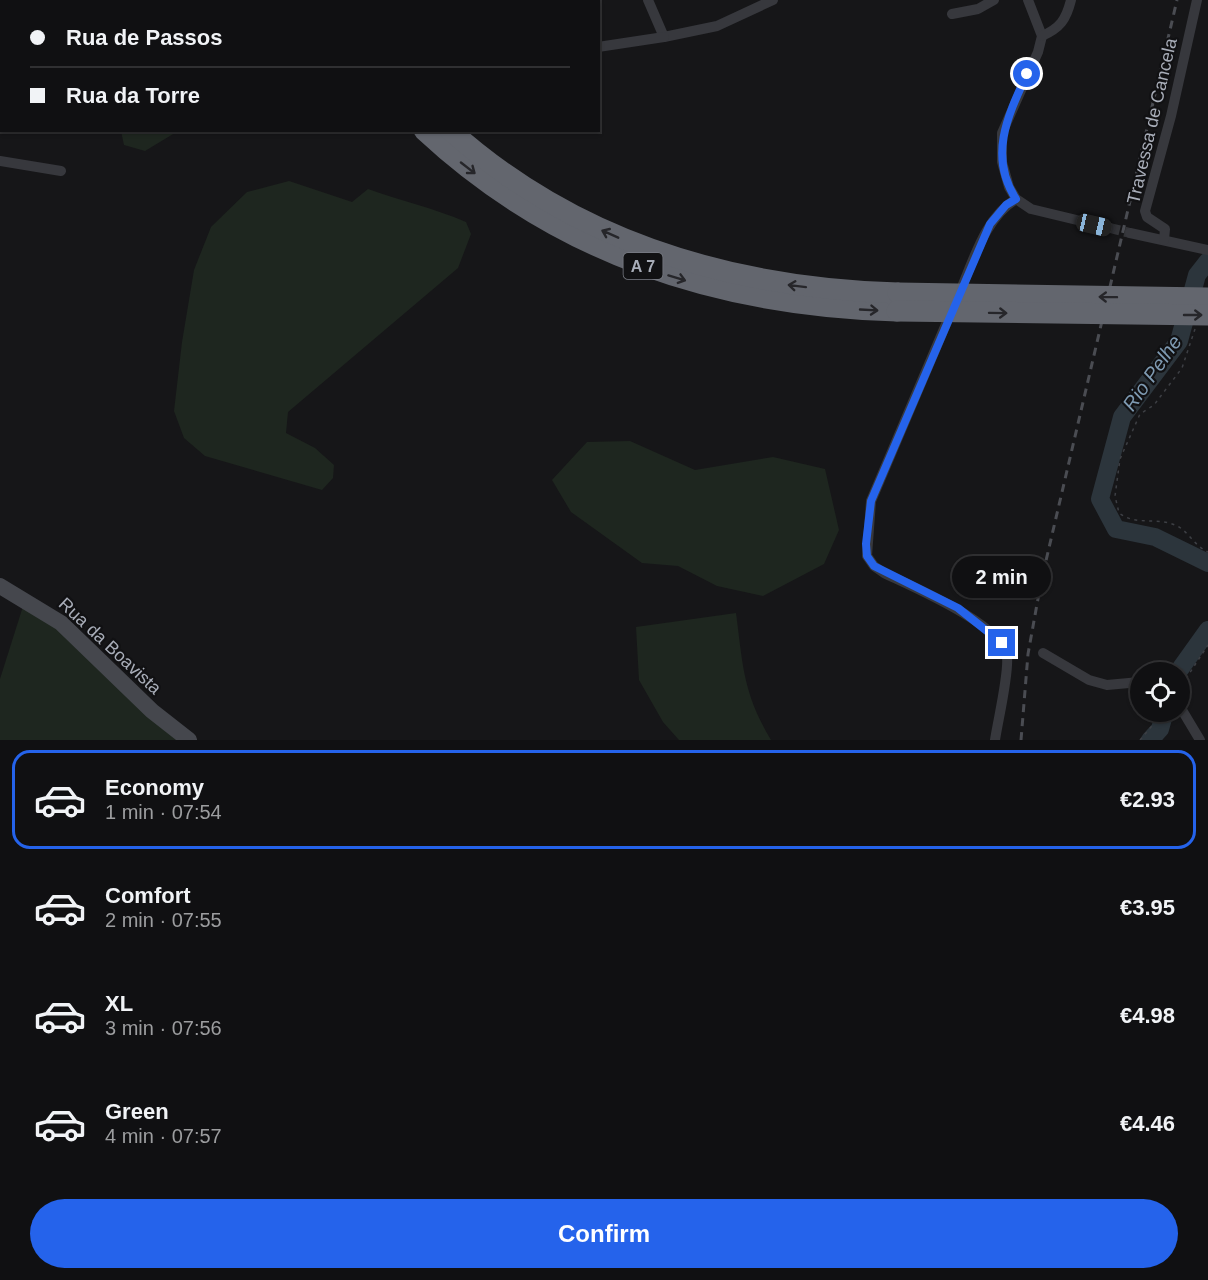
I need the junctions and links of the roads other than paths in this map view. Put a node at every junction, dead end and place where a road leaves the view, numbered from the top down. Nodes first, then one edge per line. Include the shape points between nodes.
1 (648, 0) edge
2 (773, 0) edge
3 (994, 0) edge
4 (1028, 0) edge
5 (1071, 0) edge
6 (1197, 0) edge
7 (952, 14) dead end
8 (1042, 36) junction
9 (664, 37) junction
10 (600, 47) edge
11 (426, 132) edge
12 (452, 132) edge
13 (0, 161) edge
14 (62, 171) dead end
15 (1016, 199) junction
16 (1110, 228) tunnel mouth
17 (1130, 233) tunnel mouth
18 (1164, 240) junction
19 (1208, 250) edge
20 (1208, 298) edge
21 (897, 302) junction
22 (1202, 319) edge
23 (0, 586) edge
24 (1043, 653) dead end
25 (1130, 683) edge
26 (1188, 722) edge
27 (189, 740) edge
28 (995, 740) edge
29 (1200, 740) edge

1 - 9 street
2 - 9 street via 717,26
3 - 7 street via 978,9
4 - 8 street
5 - 8 street via 1058,29
6 - 18 street, Travessa de Cancela via 1145,211 1147,217 1165,229
8 - 15 street via 1002,133 1002,162
9 - 10 street
11 -> 21 highway, A 7 via 485,181 536,214 588,243 644,266 760,299 821,307
21 -> 12 highway, A 7 via 770,282 650,250 537,195
13 - 14 street
15 - 16 street via 1045,214
15 - 28 street via 990,224 915,394 871,501 866,544 867,556 874,566 958,608 1002,643 1007,657
17 - 18 street
18 - 19 street
20 -> 21 highway, A 7, bridge
21 -> 22 highway, A 7, bridge
23 - 27 street, Rua da Boavista via 61,623 152,711
24 - 25 street via 1089,680 1107,685
26 - 29 street

